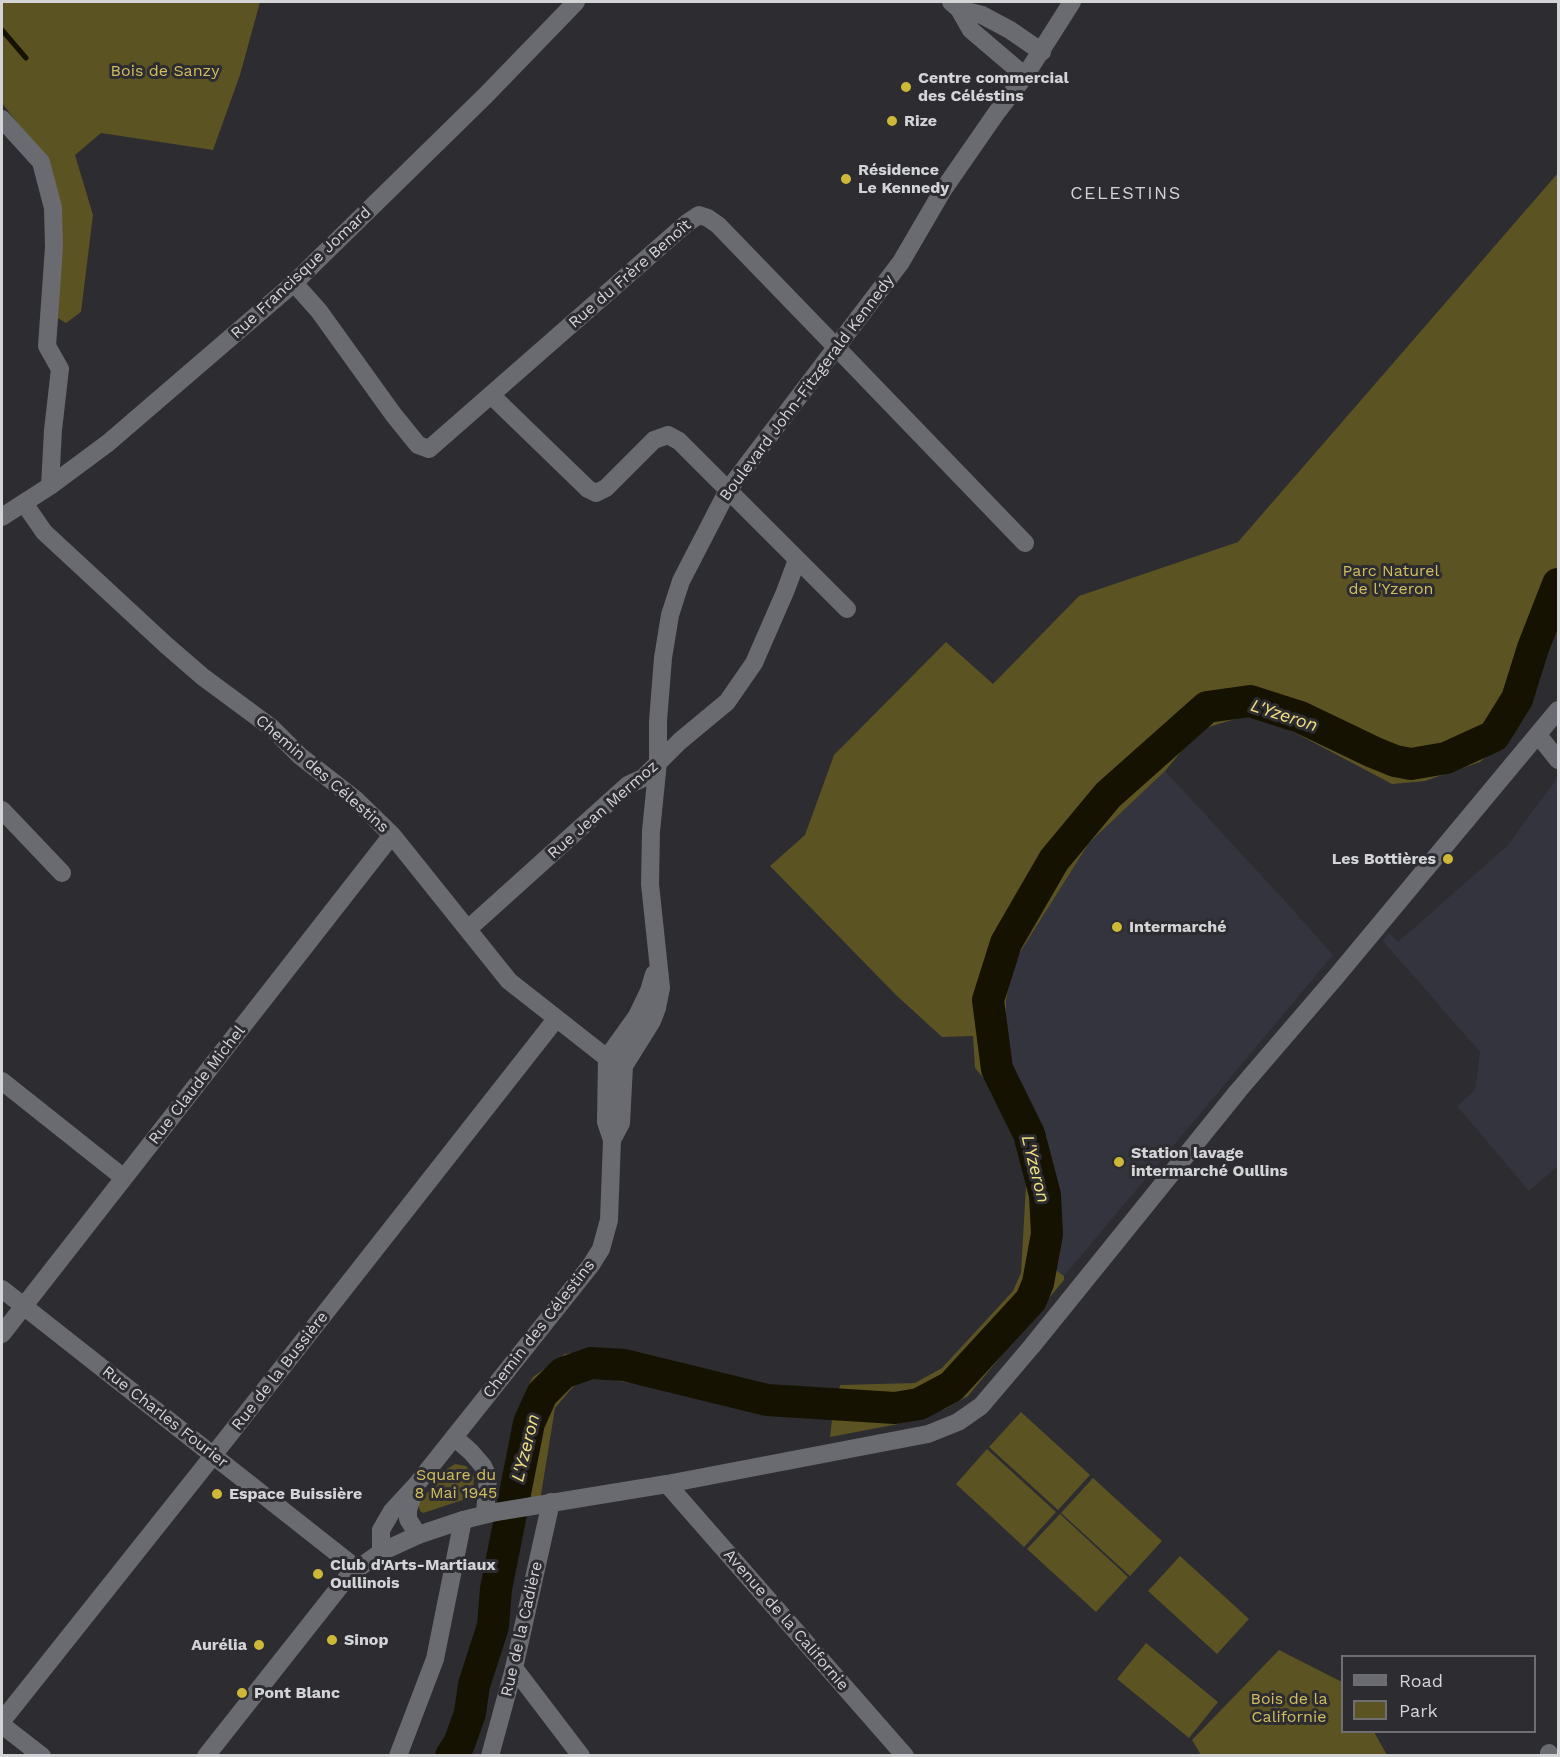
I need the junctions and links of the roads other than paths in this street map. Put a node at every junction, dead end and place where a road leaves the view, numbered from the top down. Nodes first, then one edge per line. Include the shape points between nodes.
1 (576, 2) edge
2 (1072, 2) edge
3 (955, 5) edge
4 (1042, 52) junction
5 (1025, 76) junction
6 (2, 119) edge
7 (294, 283) junction
8 (837, 348) junction
9 (491, 394) junction
10 (50, 486) junction
11 (728, 490) junction
12 (24, 503) junction
13 (2, 518) edge
14 (1025, 543) dead end
15 (797, 560) junction
16 (848, 609) dead end
17 (1558, 710) edge
18 (1538, 735) junction
19 (1558, 760) edge
20 (658, 762) junction
21 (2, 810) edge
22 (392, 835) junction
23 (62, 873) dead end
24 (468, 929) junction
25 (658, 961) junction
26 (556, 1018) junction
27 (607, 1058) junction
28 (624, 1066) junction
29 (2, 1081) edge
30 (612, 1140) junction
31 (124, 1178) junction
32 (2, 1288) edge
33 (24, 1306) junction
34 (2, 1334) edge
35 (454, 1437) junction
36 (214, 1455) junction
37 (667, 1484) junction
38 (416, 1485) junction
39 (545, 1503) junction
40 (491, 1513) junction
41 (463, 1520) junction
42 (418, 1535) junction
43 (381, 1552) junction
44 (356, 1568) junction
45 (513, 1668) junction
46 (2, 1723) edge
47 (36, 1751) edge
48 (206, 1755) edge
49 (398, 1755) edge
50 (490, 1755) edge
51 (581, 1755) edge
52 (905, 1755) edge

1 - 7 street, Rue Francisque Jomard
2 - 4 street, Boulevard John-Fitzgerald Kennedy
3 - 4 street via 1010,30
3 - 5 street via 971,30
4 - 5 street, Boulevard John-Fitzgerald Kennedy
5 - 8 street, Boulevard John-Fitzgerald Kennedy via 949,180 901,262
6 - 10 street via 41,162 53,208 47,346 60,369
7 - 9 street, Rue du Frère Benoît via 418,445 429,449
7 - 10 street, Rue Francisque Jomard via 108,443
8 - 9 street, Rue du Frère Benoît via 718,225 699,215
8 - 11 street, Boulevard John-Fitzgerald Kennedy
8 - 14 street, Rue du Frère Benoît
9 - 11 street via 596,493 606,488 654,440 668,435 679,441
10 - 12 street, Rue Francisque Jomard
11 - 15 street
11 - 20 street, Boulevard John-Fitzgerald Kennedy via 681,581 670,615 663,658
12 - 13 street, Rue Francisque Jomard
12 - 22 street, Chemin des Célestins via 44,532 126,609 203,677 272,728
15 - 16 street
15 - 20 street, Rue Jean Mermoz via 754,663 727,702
17 - 18 street
18 - 19 street
18 - 37 street via 1238,1091 981,1406 958,1422 928,1434
20 - 24 street, Rue Jean Mermoz
20 - 25 street, Boulevard John-Fitzgerald Kennedy via 649,865
21 - 23 street
22 - 24 street, Chemin des Célestins
22 - 31 street, Rue Claude Michel
24 - 26 street, Chemin des Célestins via 509,981
25 - 27 street, Boulevard John-Fitzgerald Kennedy via 637,1016
25 - 28 street, Boulevard John-Fitzgerald Kennedy via 661,988 657,1008
26 - 27 street, Chemin des Célestins
26 - 36 street, Rue de la Bussière
27 - 28 street, Chemin des Célestins
27 - 30 street, Chemin des Célestins via 606,1122
28 - 30 street, Chemin des Célestins via 621,1123
29 - 31 street
30 - 35 street, Chemin des Célestins via 609,1220 596,1258
31 - 33 street, Rue Claude Michel
32 - 33 street, Rue Charles Fourier
33 - 34 street, Rue Claude Michel
33 - 36 street, Rue Charles Fourier
35 - 38 street, Chemin des Célestins
35 - 40 street via 483,1466 488,1477
36 - 44 street, Rue Charles Fourier
36 - 46 street, Rue de la Bussière
37 - 39 street
37 - 52 street, Avenue de la Californie
38 - 42 street, Chemin des Célestins via 408,1519
38 - 43 street, Chemin des Célestins via 386,1520 381,1530
39 - 40 street
39 - 45 street, Rue de la Cadière
40 - 41 street
41 - 42 street
41 - 49 street via 435,1659
42 - 43 street
43 - 44 street
44 - 48 street
45 - 50 street, Rue de la Cadière
45 - 51 street
46 - 47 street

